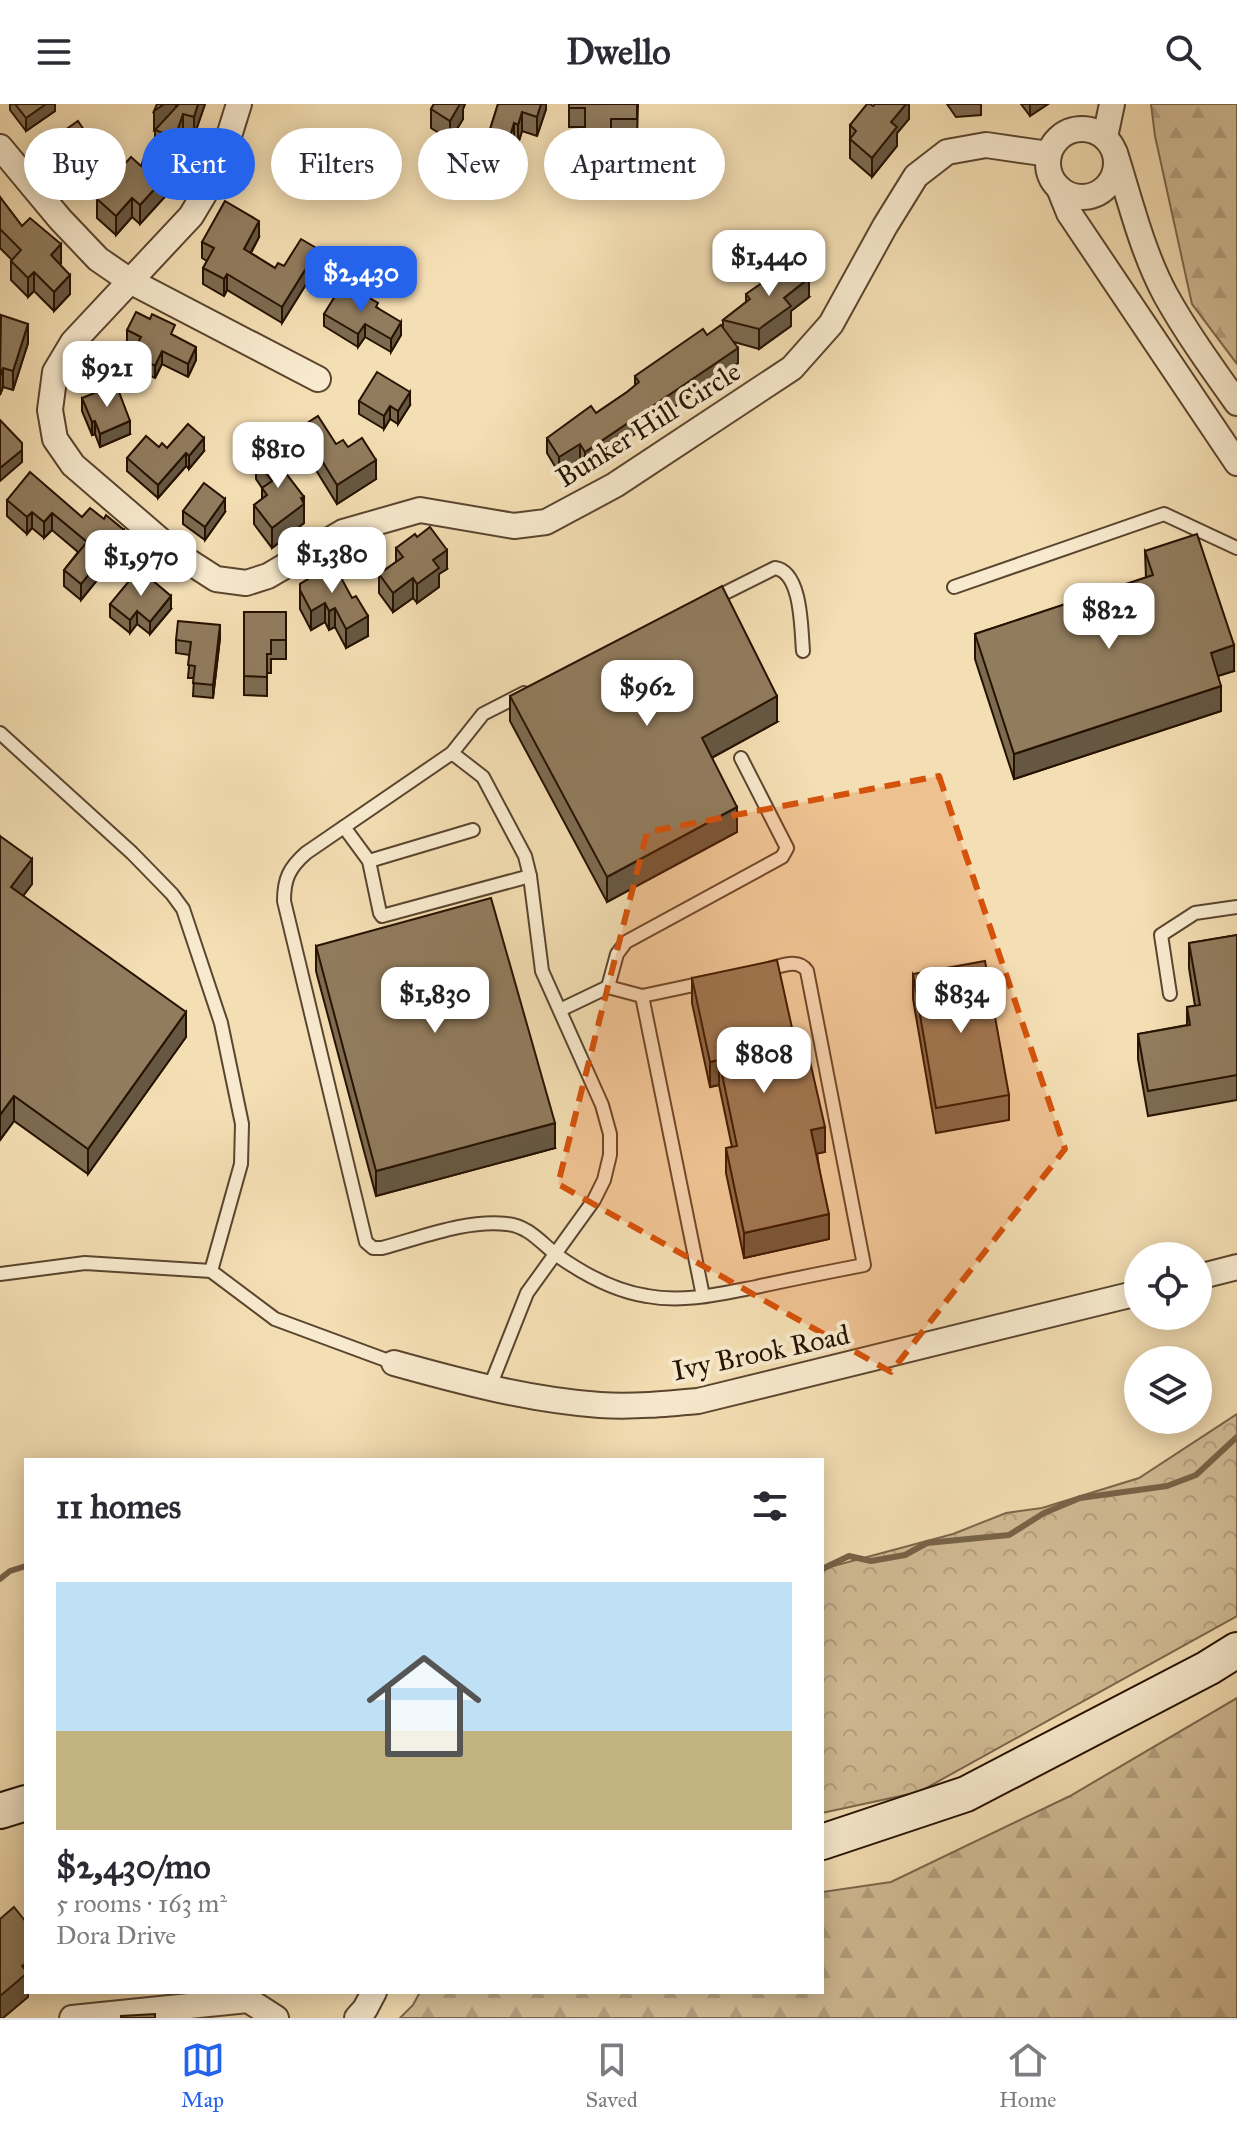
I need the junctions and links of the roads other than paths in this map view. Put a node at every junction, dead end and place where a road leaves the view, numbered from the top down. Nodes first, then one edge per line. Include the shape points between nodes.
1 (239, 104) edge
2 (1112, 104) edge
3 (1110, 145) junction
4 (0, 147) edge
5 (1049, 154) junction
6 (1059, 188) junction
7 (130, 281) junction
8 (318, 379) dead end
9 (1237, 403) edge
10 (1237, 463) edge
11 (1236, 551) edge
12 (954, 587) dead end
13 (705, 603) edge
14 (803, 651) dead end
15 (538, 686) edge
16 (0, 733) edge
17 (452, 753) junction
18 (741, 758) dead end
19 (344, 827) junction
20 (473, 830) dead end
21 (369, 861) junction
22 (530, 876) junction
23 (1237, 907) edge
24 (750, 973) edge
25 (720, 980) edge
26 (608, 987) junction
27 (1170, 994) dead end
28 (642, 996) junction
29 (560, 1010) junction
30 (556, 1255) junction
31 (1237, 1267) edge
32 (211, 1271) junction
33 (1212, 1273) edge
34 (0, 1274) edge
35 (703, 1296) junction
36 (1124, 1296) edge
37 (394, 1363) joint
38 (489, 1389) junction
39 (1237, 1650) edge
40 (24, 1804) edge
41 (0, 1811) edge
42 (824, 1841) edge
43 (373, 1994) edge
44 (72, 2018) edge
45 (276, 2018) edge
46 (357, 2018) edge

1 - 7 street, Bunker Hill Circle via 218,171 191,216
2 - 3 street
3 - 5 street via 1084,129 1072,130
3 - 6 street via 1114,175 1100,192 1079,197
3 - 9 street via 1164,292
4 - 7 street via 98,259
5 - 6 street via 1049,172
5 - 7 street, Bunker Hill Circle via 986,145 947,152 916,176 831,324 792,368 615,485 546,522 514,526 420,510 343,532 268,576 246,583 216,579 174,552 73,465 55,439 50,410 55,372 73,342
6 - 10 street via 1069,213
7 - 8 street
11 - 12 lane via 1164,514
13 - 14 lane via 782,569 797,594
15 - 17 lane via 483,714
16 - 32 lane via 132,853 183,909 221,1023 242,1124 241,1164
17 - 19 lane
17 - 22 lane via 483,777 514,832
18 - 26 lane via 786,853 626,942
19 - 21 lane
19 - 30 lane via 289,871 284,901 366,1242 382,1248 473,1226 510,1224 527,1230
20 - 21 lane
21 - 22 lane via 382,916
22 - 29 lane via 542,971
23 - 27 lane via 1195,913 1161,935
24 - 35 lane via 797,963 807,971 864,1265
25 - 28 lane
26 - 28 lane
26 - 29 lane
28 - 35 lane
29 - 30 lane via 602,1105 610,1155 594,1200
30 - 35 lane via 594,1278 644,1296
30 - 38 lane via 527,1293
31 - 33 street
32 - 34 lane via 85,1263
32 - 37 lane via 275,1319
36 - 38 street, Ivy Brook Road via 698,1401 600,1405
37 - 38 street, Ivy Brook Road
39 - 42 main road via 966,1794
40 - 41 main road
43 - 46 street
44 - 45 street via 248,2000

